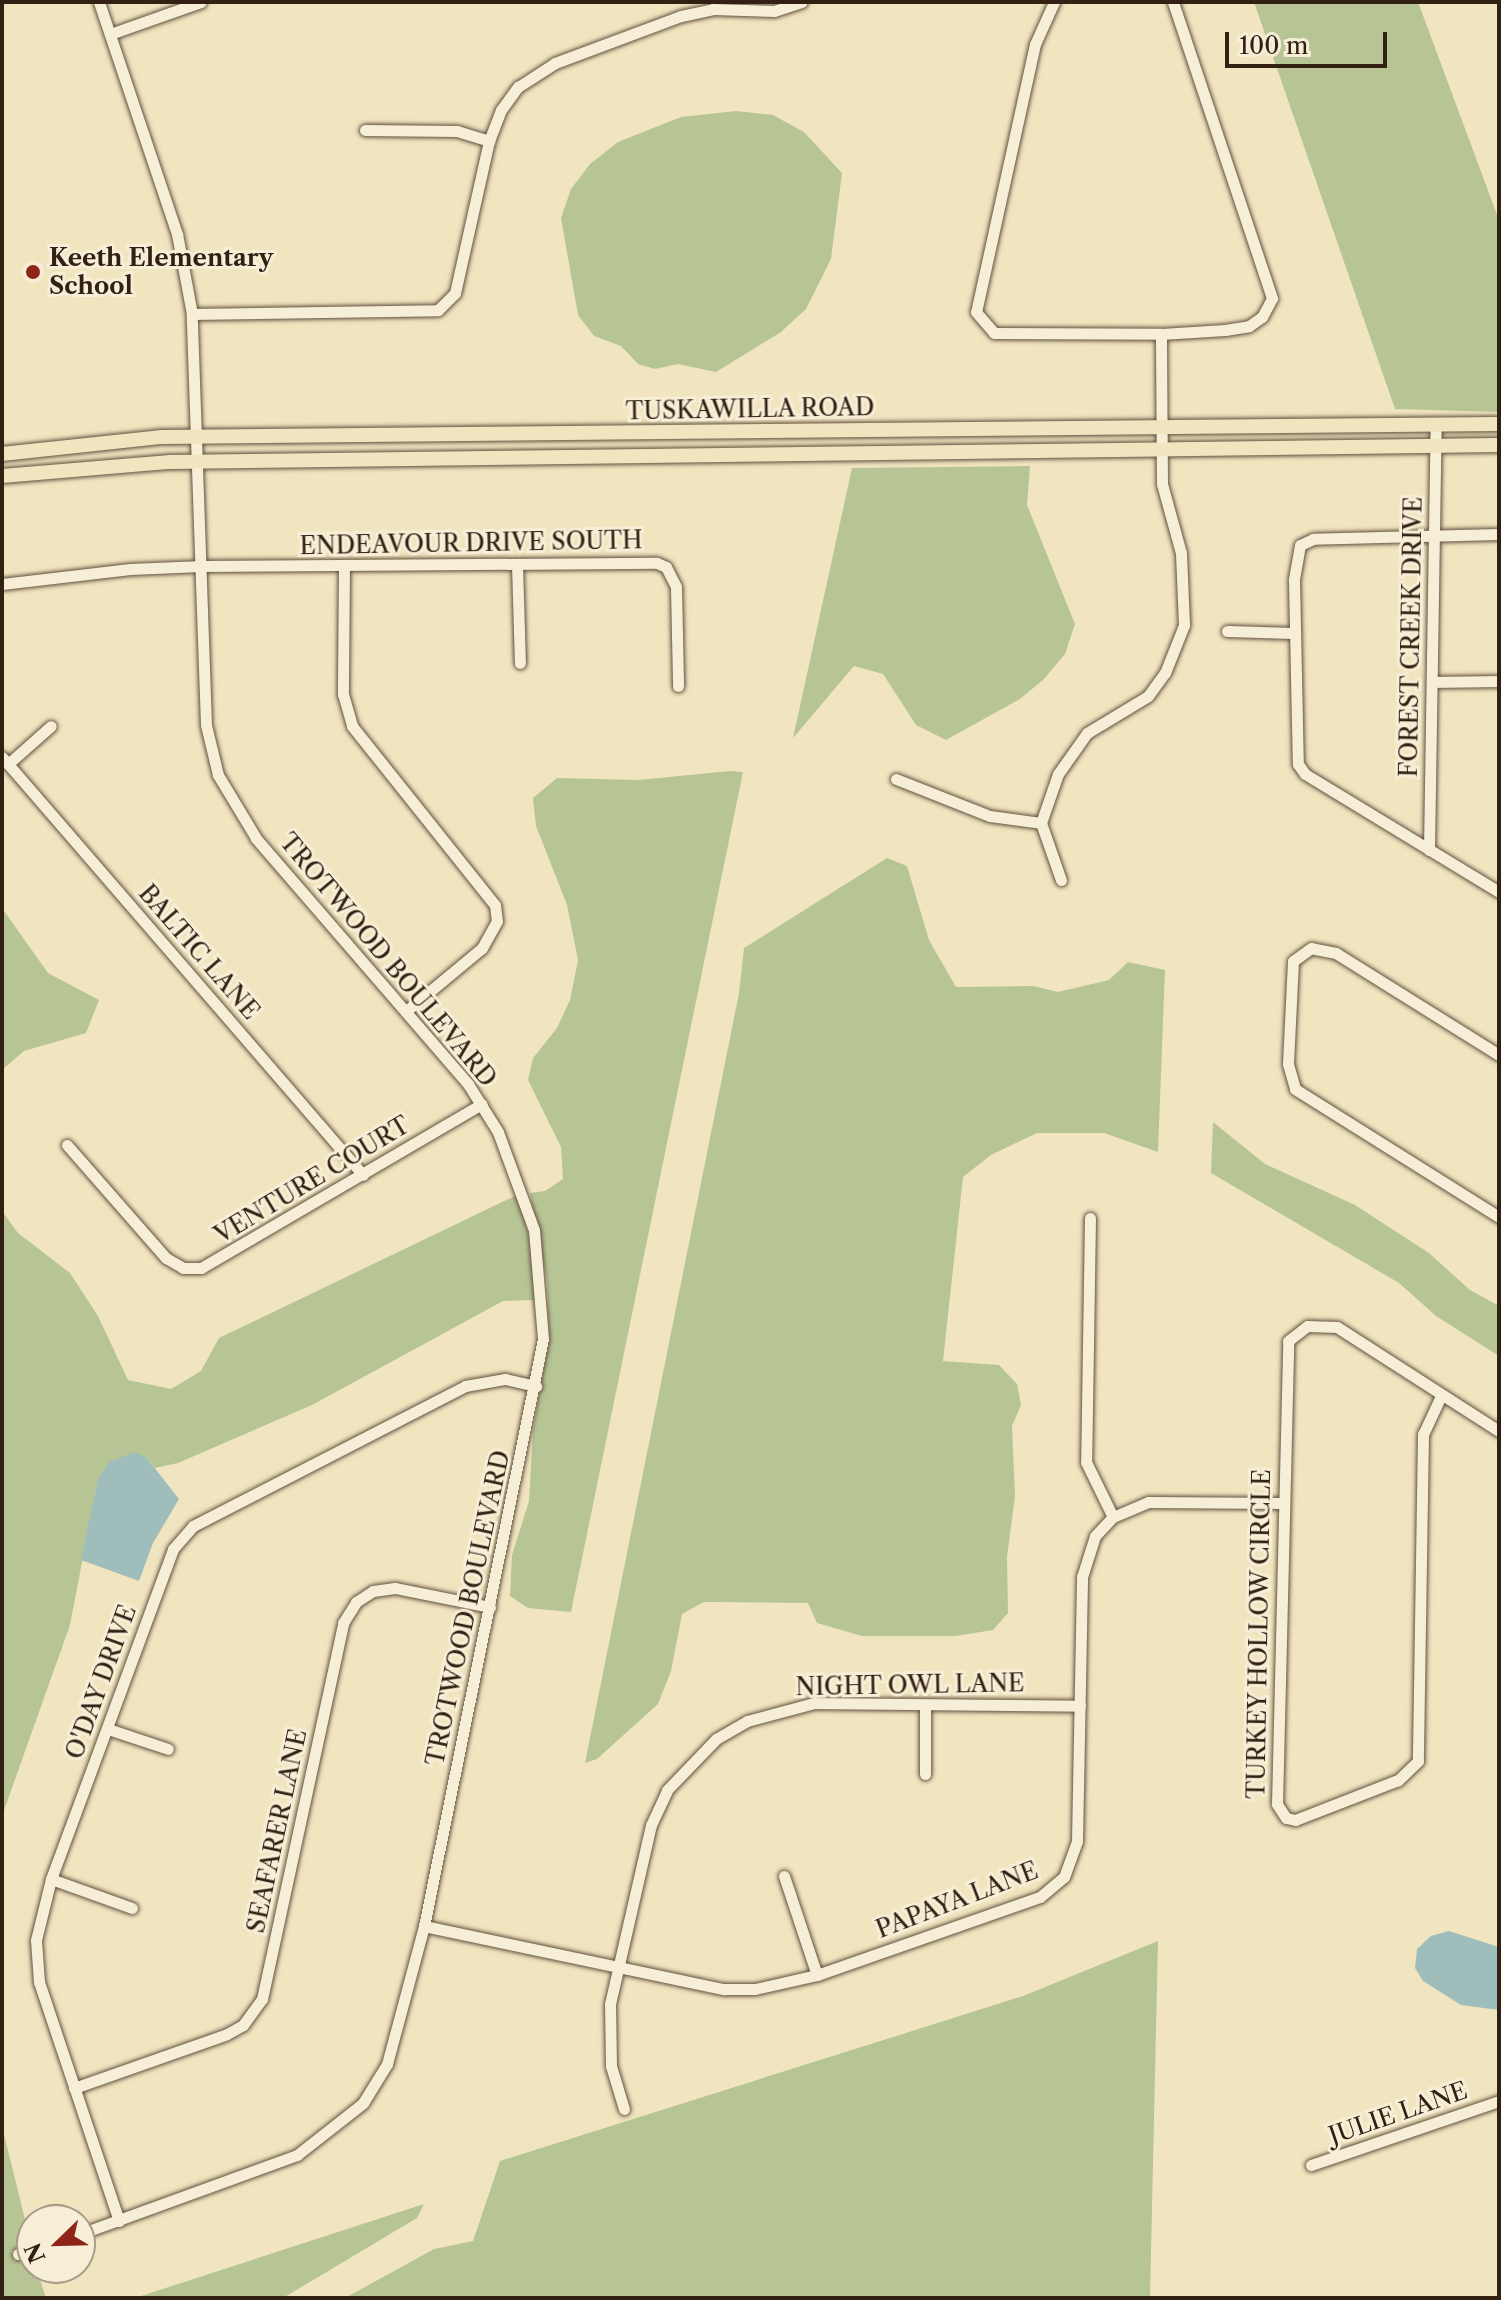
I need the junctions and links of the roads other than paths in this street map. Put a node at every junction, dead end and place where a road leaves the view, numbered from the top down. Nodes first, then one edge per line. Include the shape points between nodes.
1 (99, 2) edge
2 (201, 2) edge
3 (802, 2) edge
4 (1054, 2) edge
5 (1173, 2) edge
6 (110, 34) junction
7 (365, 130) dead end
8 (489, 141) junction
9 (192, 314) junction
10 (1161, 334) junction
11 (1160, 424) junction
12 (1499, 424) edge
13 (1436, 425) junction
14 (198, 438) junction
15 (1436, 445) junction
16 (1499, 445) edge
17 (40, 449) junction
18 (1160, 449) junction
19 (2, 454) edge
20 (198, 463) junction
21 (43, 471) junction
22 (2, 476) edge
23 (1499, 534) edge
24 (1436, 535) junction
25 (517, 564) junction
26 (202, 566) junction
27 (344, 567) junction
28 (2, 584) edge
29 (1227, 631) dead end
30 (1294, 633) junction
31 (520, 663) dead end
32 (1497, 681) dead end
33 (1434, 682) junction
34 (678, 686) dead end
35 (51, 726) dead end
36 (5, 760) edge
37 (896, 779) dead end
38 (1041, 823) junction
39 (1429, 850) junction
40 (1061, 880) dead end
41 (1499, 892) edge
42 (406, 1011) junction
43 (1499, 1055) edge
44 (482, 1104) junction
45 (67, 1145) dead end
46 (363, 1175) junction
47 (1499, 1217) edge
48 (1090, 1218) dead end
49 (536, 1386) junction
50 (1440, 1398) junction
51 (1499, 1431) edge
52 (1283, 1503) junction
53 (1113, 1517) junction
54 (490, 1607) junction
55 (925, 1705) junction
56 (1080, 1706) junction
57 (108, 1729) junction
58 (168, 1749) dead end
59 (925, 1774) dead end
60 (784, 1876) dead end
61 (51, 1879) junction
62 (132, 1908) dead end
63 (424, 1926) junction
64 (618, 1966) junction
65 (817, 1975) junction
66 (74, 2088) junction
67 (1499, 2101) edge
68 (624, 2109) dead end
69 (1311, 2165) dead end
70 (119, 2221) junction
71 (96, 2229) edge

1 - 6 street, TROTWOOD BOULEVARD
2 - 6 street
3 - 8 street via 774,11 713,9 681,16 555,63 518,87 501,110
4 - 10 street via 1035,44 976,312 994,333
5 - 10 street via 1272,298 1262,317 1249,326
6 - 9 street, TROTWOOD BOULEVARD via 177,234
7 - 8 street via 457,131
8 - 9 street via 450,303 429,312
9 - 14 street, TROTWOOD BOULEVARD
10 - 11 street
11 - 13 main road, TUSKAWILLA ROAD
11 - 14 main road, TUSKAWILLA ROAD
11 - 18 street
12 - 13 main road, TUSKAWILLA ROAD
13 - 15 street, FOREST CREEK DRIVE
14 - 17 main road, TUSKAWILLA ROAD
14 - 20 street, TROTWOOD BOULEVARD
15 - 16 main road, TUSKAWILLA ROAD
15 - 18 main road, TUSKAWILLA ROAD
15 - 24 street, FOREST CREEK DRIVE
17 - 19 main road, TUSKAWILLA ROAD
17 - 21 main road
18 - 20 main road, TUSKAWILLA ROAD
18 - 38 street via 1162,484 1181,553 1186,596 1181,637 1148,696 1087,733 1071,751
20 - 21 main road, TUSKAWILLA ROAD
20 - 26 street, TROTWOOD BOULEVARD
21 - 22 main road, TUSKAWILLA ROAD
23 - 24 street
24 - 30 street via 1330,536 1300,545 1295,559
24 - 33 street, FOREST CREEK DRIVE
25 - 27 street, ENDEAVOUR DRIVE SOUTH
25 - 31 street
25 - 34 street, ENDEAVOUR DRIVE SOUTH via 644,562 666,567 676,587
26 - 27 street, ENDEAVOUR DRIVE SOUTH
26 - 28 street, ENDEAVOUR DRIVE SOUTH
26 - 42 street, TROTWOOD BOULEVARD via 206,725 218,775 256,838
27 - 42 street via 343,694 352,726 495,905 497,921 482,948
29 - 30 street
30 - 39 street via 1298,764 1305,774
32 - 33 street
33 - 39 street, FOREST CREEK DRIVE
35 - 36 street
36 - 46 street, BALTIC LANE
37 - 38 street via 990,816
38 - 40 street
39 - 41 street
42 - 44 street, TROTWOOD BOULEVARD
43 - 47 street via 1336,953 1302,951 1289,970 1288,1064 1295,1089
44 - 46 street, VENTURE COURT
44 - 49 street, TROTWOOD BOULEVARD via 513,1166 534,1230 543,1339
45 - 46 street, VENTURE COURT via 166,1258 183,1268 215,1264
48 - 53 street via 1086,1462
49 - 54 street, TROTWOOD BOULEVARD
49 - 57 street, O'DAY DRIVE via 505,1379 465,1386 193,1526 173,1549
50 - 51 street
50 - 52 street, TURKEY HOLLOW CIRCLE via 1337,1327 1307,1326 1295,1332 1285,1351
50 - 52 street, TURKEY HOLLOW CIRCLE via 1423,1434 1418,1761 1398,1780 1295,1820 1279,1813 1277,1804
52 - 53 street via 1148,1502
53 - 56 street, PAPAYA LANE via 1095,1536 1082,1577
54 - 63 street, TROTWOOD BOULEVARD
54 - 66 street, SEAFARER LANE via 395,1588 373,1591 356,1602 343,1623 262,1999 243,2025 227,2034
55 - 56 street, NIGHT OWL LANE
55 - 59 street
55 - 64 street, NIGHT OWL LANE via 814,1703 747,1721 716,1739 667,1790 651,1825
56 - 65 street, PAPAYA LANE via 1077,1841 1073,1861 1056,1886 1040,1897
57 - 58 street
57 - 61 street, O'DAY DRIVE
60 - 65 street
61 - 62 street
61 - 66 street, O'DAY DRIVE via 40,1912 36,1960
63 - 64 street, PAPAYA LANE
63 - 70 street, TROTWOOD BOULEVARD via 387,2064 346,2120 271,2169
64 - 65 street, PAPAYA LANE via 724,1989 755,1989
64 - 68 street, NIGHT OWL LANE via 608,2035
66 - 70 street, O'DAY DRIVE
67 - 69 street, JULIE LANE
70 - 71 street, TROTWOOD BOULEVARD

